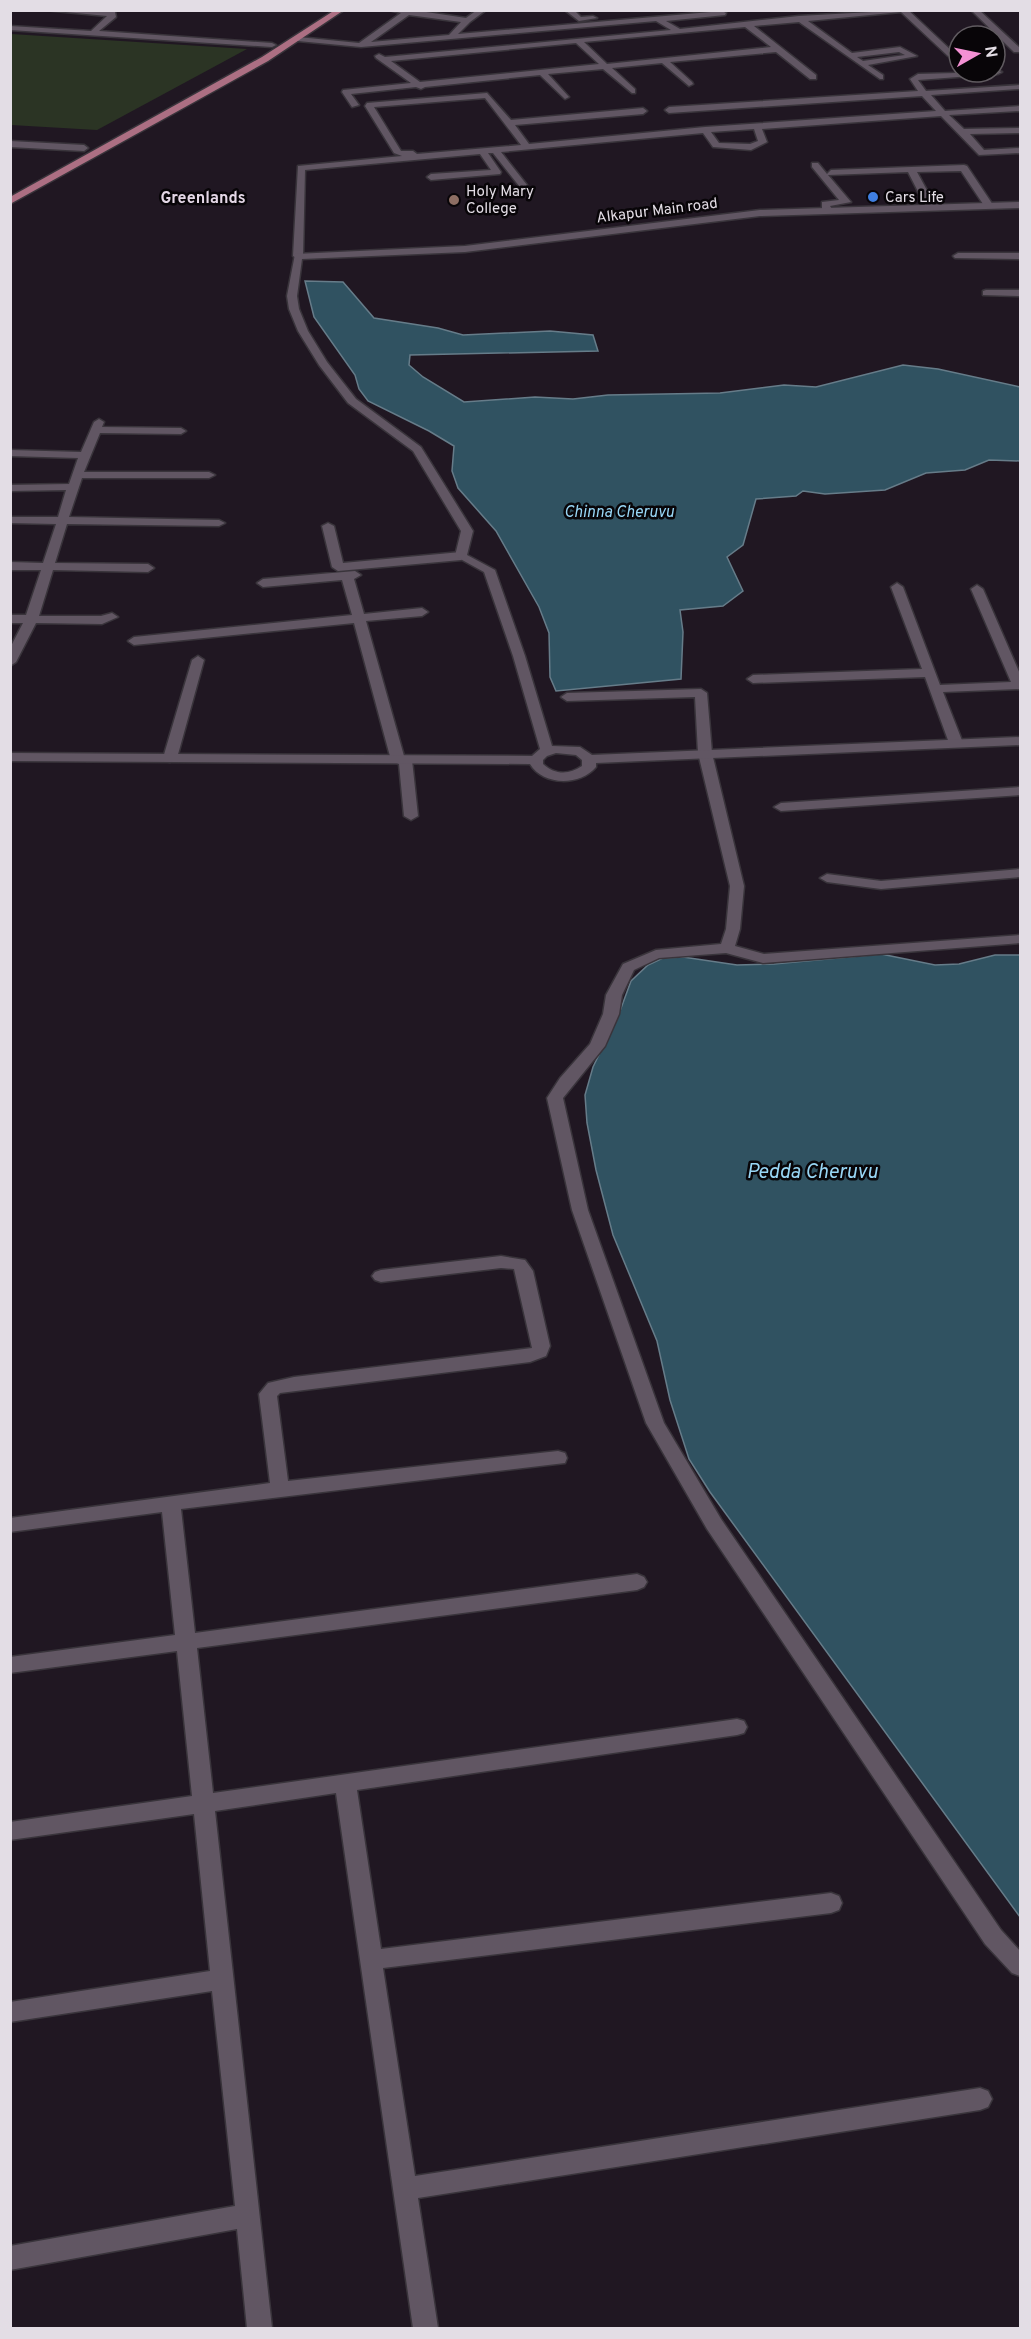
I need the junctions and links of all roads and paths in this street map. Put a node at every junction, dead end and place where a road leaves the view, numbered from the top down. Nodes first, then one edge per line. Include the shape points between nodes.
1 (48, 10) edge
2 (325, 10) edge
3 (341, 10) edge
4 (393, 10) edge
5 (458, 10) edge
6 (483, 10) edge
7 (574, 10) edge
8 (788, 10) edge
9 (866, 10) edge
10 (902, 10) edge
11 (974, 10) edge
12 (875, 11) edge
13 (408, 12) junction
14 (694, 13) edge
15 (722, 13) dead end
16 (450, 17) junction
17 (800, 18) junction
18 (657, 19) junction
19 (467, 20) junction
20 (621, 22) junction
21 (746, 24) junction
22 (10, 28) edge
23 (680, 31) junction
24 (93, 33) junction
25 (452, 36) junction
26 (298, 39) junction
27 (578, 41) junction
28 (272, 45) junction
29 (360, 45) junction
30 (778, 49) junction
31 (947, 50) edge
32 (1017, 50) dead end
33 (851, 55) junction
34 (384, 59) junction
35 (663, 60) junction
36 (862, 63) junction
37 (607, 66) junction
38 (541, 72) junction
39 (947, 75) edge
40 (813, 77) dead end
41 (905, 83) dead end
42 (915, 83) junction
43 (415, 84) junction
44 (689, 84) dead end
45 (871, 86) dead end
46 (1018, 87) dead end
47 (632, 91) dead end
48 (790, 92) dead end
49 (922, 92) junction
50 (565, 97) dead end
51 (439, 99) junction
52 (355, 105) dead end
53 (1020, 108) edge
54 (644, 111) dead end
55 (940, 112) junction
56 (510, 123) junction
57 (757, 126) junction
58 (705, 130) junction
59 (1020, 130) edge
60 (115, 131) dead end
61 (963, 132) junction
62 (94, 142) dead end
63 (10, 144) edge
64 (526, 146) junction
65 (84, 148) junction
66 (496, 151) junction
67 (483, 152) junction
68 (1020, 152) edge
69 (63, 159) dead end
70 (815, 165) dead end
71 (911, 169) junction
72 (831, 173) dead end
73 (431, 177) dead end
74 (523, 184) dead end
75 (10, 201) edge
76 (988, 205) junction
77 (1020, 205) edge
78 (931, 207) junction
79 (827, 209) junction
80 (745, 214) junction
81 (1020, 215) edge
82 (754, 223) junction
83 (958, 256) dead end
84 (1020, 256) edge
85 (298, 261) junction
86 (1020, 292) edge
87 (986, 293) dead end
88 (181, 431) dead end
89 (10, 453) edge
90 (84, 455) junction
91 (77, 475) junction
92 (208, 475) dead end
93 (73, 487) junction
94 (10, 488) edge
95 (10, 520) edge
96 (63, 520) junction
97 (219, 523) dead end
98 (328, 526) dead end
99 (461, 556) junction
100 (10, 566) edge
101 (49, 567) junction
102 (148, 568) dead end
103 (389, 572) dead end
104 (347, 575) junction
105 (264, 583) dead end
106 (897, 587) dead end
107 (977, 589) dead end
108 (422, 612) dead end
109 (112, 617) dead end
110 (360, 618) junction
111 (10, 619) edge
112 (31, 620) junction
113 (134, 641) dead end
114 (11, 659) edge
115 (198, 660) dead end
116 (930, 673) junction
117 (753, 679) dead end
118 (1020, 685) edge
119 (936, 689) junction
120 (567, 697) dead end
121 (1020, 741) edge
122 (956, 743) junction
123 (548, 751) junction
124 (705, 753) junction
125 (10, 757) edge
126 (171, 758) junction
127 (589, 759) junction
128 (402, 760) junction
129 (536, 760) junction
130 (1020, 791) edge
131 (782, 807) dead end
132 (411, 816) dead end
133 (1020, 873) edge
134 (827, 878) dead end
135 (1020, 939) edge
136 (727, 948) junction
137 (381, 1276) dead end
138 (558, 1458) dead end
139 (279, 1490) junction
140 (171, 1503) junction
141 (10, 1526) edge
142 (637, 1582) dead end
143 (186, 1641) junction
144 (10, 1665) edge
145 (737, 1727) dead end
146 (345, 1784) junction
147 (204, 1805) junction
148 (10, 1831) edge
149 (831, 1903) dead end
150 (372, 1960) junction
151 (1020, 1966) edge
152 (222, 1979) junction
153 (10, 2012) edge
154 (980, 2099) dead end
155 (404, 2189) junction
156 (246, 2216) junction
157 (10, 2258) edge
158 (260, 2328) edge
159 (425, 2328) edge

1 - 24 street via 113,15
2 - 28 main road
3 - 26 main road
4 - 13 street
5 - 16 street
6 - 19 street
7 - 20 street via 571,12 579,19 615,16
8 - 17 street
9 - 17 street
10 - 12 street
10 - 31 street
11 - 32 street
12 - 17 street
13 - 16 street
13 - 29 street
14 - 15 street
14 - 18 street
16 - 19 street
17 - 21 street
17 - 33 street
18 - 20 street
18 - 23 street
19 - 25 street
20 - 25 street
21 - 23 street
21 - 30 street
22 - 24 street
23 - 27 street
24 - 28 street
25 - 29 street
26 - 29 street
26 - 75 main road
27 - 34 street
27 - 37 street
28 - 60 main road
29 - 34 street
30 - 35 street
30 - 40 street
33 - 36 street
33 - 36 street via 900,49 914,56
34 - 43 street
35 - 37 street
35 - 44 street
36 - 45 street via 881,81
37 - 38 street
37 - 47 street
38 - 43 street
38 - 50 street
39 - 42 street via 915,77
41 - 42 street
42 - 49 street
43 - 51 street
43 - 52 street via 346,92
46 - 49 street
48 - 49 street via 666,106
49 - 55 street
51 - 56 street via 487,95
51 - 64 street via 369,106 400,154
53 - 55 street
54 - 56 street
55 - 57 street
55 - 61 street
56 - 64 street
57 - 58 street
57 - 58 street via 763,142 751,147 716,145
58 - 64 street
59 - 61 street
61 - 68 street via 982,153
62 - 65 main road
63 - 65 street
64 - 66 street
65 - 69 main road
66 - 67 street
66 - 74 street
67 - 73 street via 497,172
67 - 85 street via 301,168
70 - 79 street via 846,202 825,204
71 - 72 street
71 - 76 street via 964,168
71 - 78 street
76 - 77 street, Alkapur Main road
76 - 78 street, Alkapur Main road
78 - 79 street, Alkapur Main road
79 - 80 street, Alkapur Main road
80 - 82 street
80 - 85 street, Alkapur Main road via 465,249
81 - 82 street, Alkapur Main road
82 - 85 street, Alkapur Main road via 482,255
83 - 84 street
85 - 99 street via 292,296 303,331 352,400 417,449 467,531
86 - 87 street
88 - 90 street via 97,426
89 - 90 street
90 - 91 street
91 - 92 street
91 - 93 street
93 - 94 street
93 - 96 street
95 - 96 street
96 - 97 street
96 - 101 street
98 - 99 street via 338,567
99 - 123 street via 489,570
100 - 101 street
101 - 102 street
101 - 112 street
103 - 104 street
104 - 105 street
104 - 110 street
106 - 116 street
107 - 118 street
108 - 110 street
109 - 112 street via 102,621
110 - 113 street
110 - 128 street
111 - 112 street
112 - 114 street
115 - 126 street
116 - 117 street
116 - 119 street
118 - 119 street
119 - 122 street
120 - 124 street via 701,693
121 - 122 street
122 - 124 street
123 - 127 street via 572,749
123 - 129 street
124 - 127 street
124 - 136 street via 737,886
125 - 126 street
126 - 128 street
127 - 129 street via 585,771 565,777 547,774
128 - 129 street
128 - 132 street
130 - 131 street
133 - 134 street via 880,885
135 - 136 street via 763,959
136 - 151 street via 656,954 627,967 597,1046 555,1098 580,1210 660,1433 747,1573 993,1937
137 - 139 street via 501,1262 519,1264 524,1271 540,1352 274,1388 268,1394
138 - 139 street
139 - 140 street
140 - 141 street
140 - 143 street
142 - 143 street
143 - 144 street
143 - 147 street
145 - 146 street
146 - 147 street
146 - 150 street
147 - 148 street
147 - 152 street
149 - 150 street
150 - 155 street
152 - 153 street
152 - 156 street
154 - 155 street
155 - 159 street
156 - 157 street
156 - 158 street

